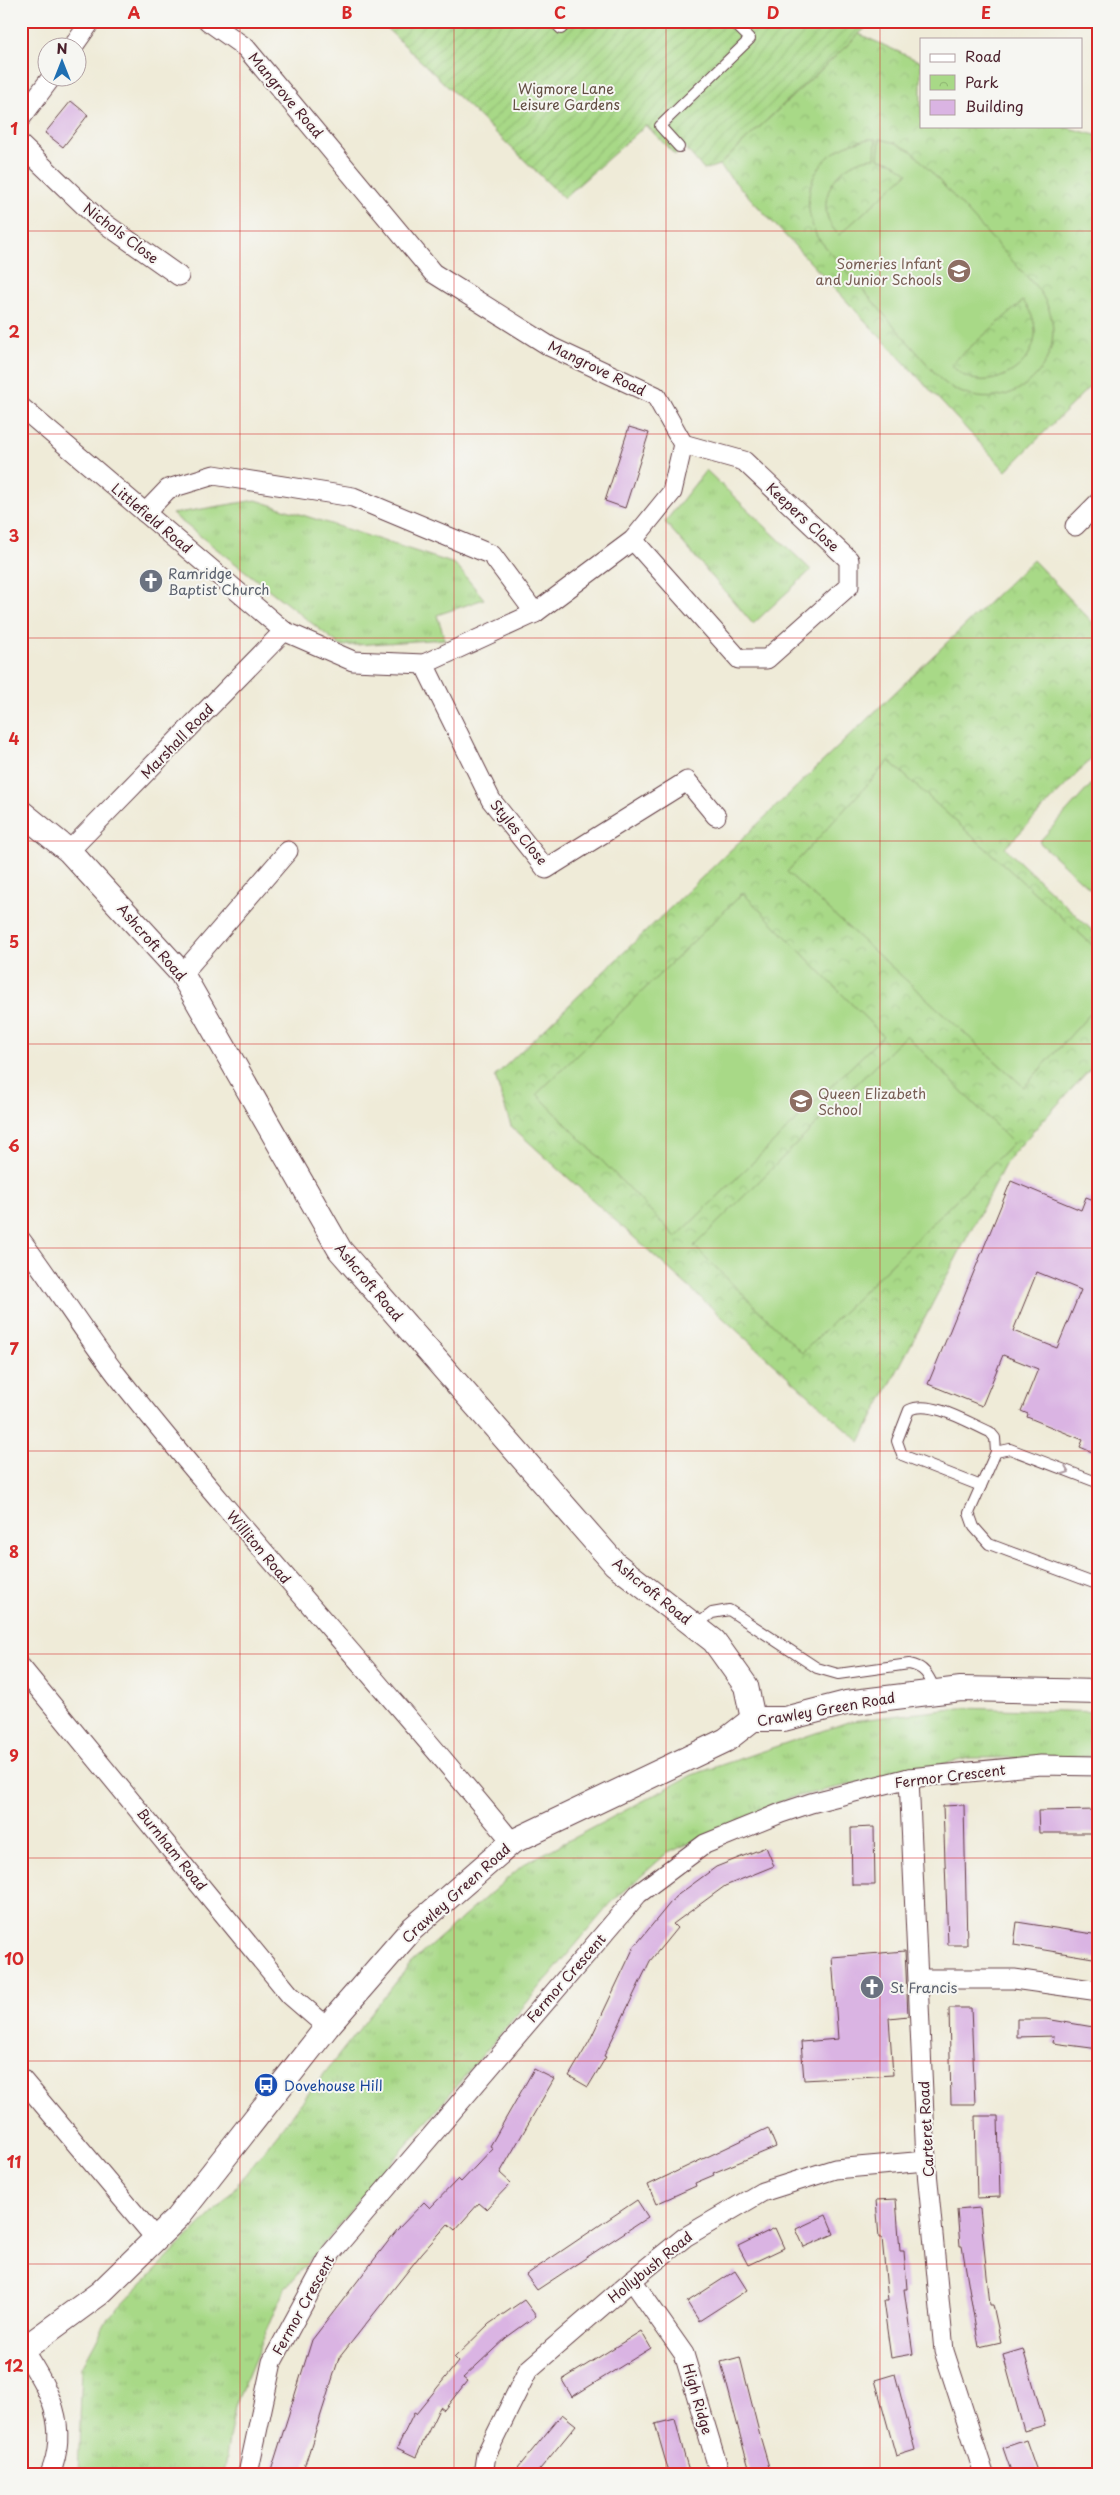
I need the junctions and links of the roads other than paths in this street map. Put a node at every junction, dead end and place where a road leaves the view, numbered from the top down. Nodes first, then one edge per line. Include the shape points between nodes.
1 (91, 21) edge
2 (208, 21) edge
3 (553, 21) edge
4 (569, 21) edge
5 (732, 21) edge
6 (79, 38) edge
7 (44, 88) edge
8 (21, 118) edge
9 (21, 146) edge
10 (679, 147) dead end
11 (179, 276) dead end
12 (21, 407) edge
13 (683, 444) junction
14 (1099, 502) edge
15 (145, 513) junction
16 (1075, 526) dead end
17 (634, 540) junction
18 (535, 613) junction
19 (284, 631) junction
20 (424, 664) junction
21 (21, 812) edge
22 (716, 816) dead end
23 (69, 851) junction
24 (288, 851) dead end
25 (182, 974) junction
26 (21, 1240) edge
27 (996, 1452) junction
28 (1099, 1483) edge
29 (981, 1486) junction
30 (1099, 1585) edge
31 (695, 1626) junction
32 (21, 1667) edge
33 (936, 1692) junction
34 (1099, 1692) edge
35 (753, 1719) junction
36 (1099, 1766) edge
37 (909, 1778) junction
38 (512, 1842) junction
39 (919, 1979) junction
40 (1099, 1991) edge
41 (327, 2027) junction
42 (21, 2078) edge
43 (926, 2161) junction
44 (156, 2240) junction
45 (632, 2280) junction
46 (22, 2350) edge
47 (50, 2474) edge
48 (248, 2474) edge
49 (483, 2474) edge
50 (720, 2474) edge
51 (984, 2474) edge

1 - 6 street
2 - 13 street, Mangrove Road via 246,48 433,272 552,347 656,396
3 - 4 lane via 561,29
5 - 10 lane via 750,39 660,126
7 - 8 street
9 - 11 street, Nichols Close via 97,218
12 - 15 street, Littlefield Road
13 - 17 street via 672,492
13 - 17 street, Keepers Close via 744,461 849,560 849,586 768,659 739,659
14 - 16 street
15 - 18 street via 168,489 214,475 352,497 492,556
15 - 19 street, Littlefield Road
17 - 18 street
18 - 20 street, Littlefield Road
19 - 20 street, Littlefield Road via 353,662
19 - 23 street, Marshall Road
20 - 22 street, Styles Close via 492,800 546,869 687,782
21 - 23 street, Ashcroft Road
23 - 25 street, Ashcroft Road
24 - 25 street
25 - 31 street, Ashcroft Road via 340,1250 615,1564
26 - 38 street, Williton Road via 115,1373 283,1576 450,1766
27 -> 28 lane via 1010,1449
27 - 29 lane
27 - 29 lane via 995,1438 990,1432 929,1406 909,1410 897,1441 902,1455
29 - 30 lane via 969,1512 974,1527 989,1544
31 - 33 lane via 712,1613 729,1610 818,1668 838,1674 909,1664 919,1666 926,1672
31 - 35 street, Ashcroft Road via 714,1641 746,1686
32 - 41 street, Burnham Road via 290,1995
33 - 34 street, Crawley Green Road via 961,1688
33 - 35 street, Crawley Green Road via 846,1703 784,1719
35 - 38 street, Crawley Green Road via 726,1740
36 - 37 street, Fermor Crescent via 1041,1765
37 - 39 street, Carteret Road
37 - 48 street, Fermor Crescent via 781,1813 705,1844 638,1894 331,2253 272,2362
38 - 41 street, Crawley Green Road via 412,1929
39 - 40 street via 1014,1979
39 - 43 street, Carteret Road
41 - 44 street, Crawley Green Road via 177,2218
42 - 44 street
43 - 45 street, Hollybush Road via 835,2170 762,2192 685,2237
43 - 51 street, Carteret Road via 944,2351
44 - 46 street, Crawley Green Road via 100,2293
45 - 49 street, Hollybush Road via 528,2370 486,2455
45 - 50 street, High Ridge via 684,2354
46 - 47 street via 53,2400 58,2432 56,2460

